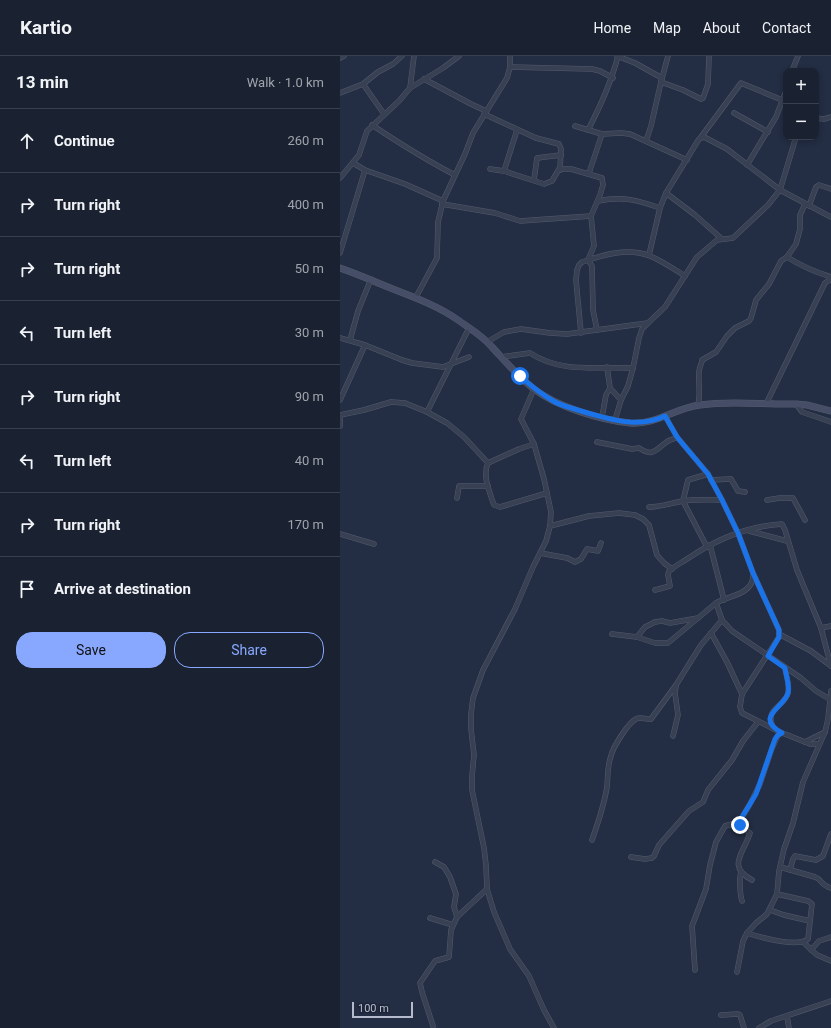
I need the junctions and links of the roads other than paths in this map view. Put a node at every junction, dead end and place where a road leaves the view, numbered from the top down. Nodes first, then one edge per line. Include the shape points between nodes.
1 (344, 56) edge
2 (402, 56) edge
3 (414, 56) edge
4 (459, 56) edge
5 (510, 56) edge
6 (618, 56) edge
7 (668, 56) edge
8 (709, 56) edge
9 (798, 56) edge
10 (340, 58) edge
11 (510, 67) junction
12 (793, 68) edge
13 (613, 78) junction
14 (424, 79) junction
15 (661, 80) junction
16 (363, 84) junction
17 (410, 88) junction
18 (340, 94) edge
19 (782, 100) joint
20 (485, 112) junction
21 (734, 113) dead end
22 (384, 114) junction
23 (831, 117) edge
24 (819, 118) edge
25 (372, 125) junction
26 (575, 126) dead end
27 (517, 130) junction
28 (588, 130) junction
29 (768, 132) junction
30 (602, 134) junction
31 (701, 137) junction
32 (795, 140) edge
33 (646, 141) junction
34 (561, 155) junction
35 (687, 160) junction
36 (353, 164) junction
37 (747, 165) junction
38 (490, 169) dead end
39 (365, 170) junction
40 (560, 170) junction
41 (504, 171) junction
42 (589, 173) junction
43 (455, 175) junction
44 (340, 178) edge
45 (534, 180) junction
46 (831, 189) edge
47 (780, 190) junction
48 (666, 193) junction
49 (598, 201) junction
50 (443, 202) junction
51 (807, 205) junction
52 (660, 208) junction
53 (591, 216) junction
54 (831, 217) edge
55 (722, 239) junction
56 (340, 253) edge
57 (649, 255) junction
58 (787, 257) junction
59 (588, 260) junction
60 (340, 268) edge
61 (685, 276) junction
62 (831, 278) edge
63 (371, 279) junction
64 (416, 297) junction
65 (648, 323) junction
66 (468, 328) junction
67 (597, 330) junction
68 (581, 333) junction
69 (340, 338) edge
70 (350, 340) junction
71 (487, 342) junction
72 (365, 345) junction
73 (469, 357) dead end
74 (501, 358) junction
75 (451, 365) junction
76 (607, 367) junction
77 (633, 368) junction
78 (610, 388) junction
79 (534, 390) junction
80 (340, 400) edge
81 (621, 400) junction
82 (766, 404) junction
83 (796, 404) junction
84 (698, 405) junction
85 (831, 410) edge
86 (340, 412) edge
87 (427, 412) junction
88 (665, 416) junction
89 (340, 417) edge
90 (602, 417) junction
91 (615, 420) junction
92 (831, 422) edge
93 (340, 426) edge
94 (677, 437) junction
95 (596, 442) dead end
96 (534, 444) junction
97 (488, 463) junction
98 (708, 474) junction
99 (711, 480) junction
100 (488, 486) junction
101 (745, 492) dead end
102 (547, 493) junction
103 (456, 498) dead end
104 (722, 500) junction
105 (766, 500) dead end
106 (683, 501) junction
107 (649, 507) dead end
108 (805, 520) dead end
109 (550, 526) junction
110 (747, 530) junction
111 (738, 533) junction
112 (340, 534) edge
113 (787, 541) junction
114 (601, 543) dead end
115 (374, 544) dead end
116 (708, 546) junction
117 (540, 553) junction
118 (672, 569) junction
119 (753, 573) junction
120 (655, 590) dead end
121 (724, 600) junction
122 (716, 604) junction
123 (698, 618) junction
124 (722, 620) junction
125 (831, 626) edge
126 (821, 628) junction
127 (711, 633) junction
128 (612, 634) dead end
129 (779, 634) junction
130 (637, 638) junction
131 (768, 656) junction
132 (831, 666) edge
133 (785, 668) junction
134 (676, 684) junction
135 (831, 691) edge
136 (742, 694) junction
137 (831, 699) edge
138 (830, 719) edge
139 (758, 722) junction
140 (774, 729) junction
141 (825, 732) junction
142 (782, 733) junction
143 (673, 736) dead end
144 (805, 742) junction
145 (819, 744) junction
146 (739, 822) junction
147 (831, 834) edge
148 (592, 840) dead end
149 (631, 857) dead end
150 (435, 862) dead end
151 (780, 867) junction
152 (790, 870) junction
153 (741, 872) junction
154 (752, 880) dead end
155 (831, 888) edge
156 (486, 890) junction
157 (777, 894) junction
158 (742, 901) dead end
159 (770, 910) junction
160 (457, 917) junction
161 (430, 918) dead end
162 (810, 921) junction
163 (453, 925) junction
164 (747, 933) junction
165 (831, 937) edge
166 (802, 942) junction
167 (811, 950) junction
168 (831, 962) edge
169 (695, 970) dead end
170 (737, 972) dead end
171 (831, 1001) edge
172 (721, 1015) dead end
173 (787, 1016) junction
174 (433, 1026) dead end
175 (554, 1028) edge
176 (744, 1028) edge
177 (759, 1028) edge
178 (789, 1028) edge

1 - 10 street
2 - 16 street
3 - 17 street
4 - 14 street
5 - 11 street
6 - 13 street
6 - 15 street via 635,63
7 - 15 street
8 - 15 street via 708,84 703,98 699,99
9 - 12 street
11 - 13 street via 592,69
11 - 20 street via 507,78
13 - 28 street
14 - 17 street
14 - 20 street
15 - 33 street
16 - 18 street
16 - 22 street
17 - 22 street
19 - 29 street
19 - 31 street via 741,84
20 - 27 street
20 - 43 street
21 - 29 street
22 - 25 street
23 - 24 street
25 - 36 street
25 - 43 street via 401,145
26 - 28 street
27 - 34 street via 559,144 562,149
27 - 41 street
28 - 30 street
29 - 37 street
30 - 33 street via 630,134
30 - 42 street
31 - 35 street
31 - 37 street via 727,150
32 - 47 street
33 - 35 street
34 - 40 street
34 - 45 street via 537,158
35 - 48 street
36 - 39 street
36 - 44 street
37 - 47 street
38 - 41 street
39 - 50 street via 405,184
39 - 56 street
40 - 42 street via 571,169
40 - 45 street via 550,182 544,184
41 - 45 street
42 - 49 street via 602,178 603,181
43 - 50 street
46 - 51 street via 818,185
47 - 51 street
47 - 55 street via 733,238
48 - 52 street
48 - 55 street
49 - 52 street via 631,199
49 - 53 street
50 - 53 street via 520,221
50 - 64 street via 438,222 437,258
51 - 54 street
51 - 58 street via 800,215 796,244
52 - 57 street
53 - 59 street via 594,246
55 - 61 street via 712,243 697,256
57 - 59 street via 621,252
57 - 61 street
58 - 62 street
58 - 84 street via 781,261 769,284 756,300 749,321 735,328 716,352 702,360
59 - 67 street via 592,266 593,310
59 - 68 street via 582,262 577,270
60 - 63 street
61 - 65 street via 665,307
62 - 82 street via 825,283
63 - 64 street
63 - 70 street
64 - 66 street
65 - 67 street
65 - 77 street via 642,329
66 - 71 street
66 - 75 street
67 - 68 street
68 - 71 street via 550,334 521,328 504,332
69 - 70 street
70 - 72 street
71 - 74 street
72 - 75 street via 402,360 439,366
72 - 80 street
73 - 75 street
74 - 76 street via 530,353 564,367
74 - 79 street
75 - 87 street
76 - 77 street
76 - 78 street
77 - 81 street
78 - 81 street
78 - 90 street via 606,394
79 - 90 street via 556,403
79 - 96 street via 521,419
81 - 91 street
82 - 83 street
82 - 84 street
83 - 85 street
83 - 92 street via 802,412
84 - 88 street
86 - 89 street
87 - 89 street via 405,403 391,402
87 - 97 street via 447,423 464,437
88 - 91 street via 645,423
88 - 94 street
89 - 93 street
90 - 91 street
94 - 95 street via 650,452
94 - 98 street
96 - 97 street
96 - 102 street
97 - 100 street
98 - 99 street
98 - 106 street via 688,480
99 - 101 street via 731,479 738,492
99 - 104 street
100 - 102 street via 494,505 500,507
100 - 103 street via 458,486
102 - 109 street
104 - 106 street
104 - 111 street
105 - 108 street via 793,498
106 - 107 street
106 - 116 street
109 - 117 street
109 - 118 street via 589,516 634,514 649,526 657,555
110 - 111 street
110 - 113 street
110 - 113 street via 782,524
111 - 116 street
111 - 119 street
112 - 115 street
113 - 126 street
114 - 117 street via 598,551 587,549 581,559 575,562 568,558
116 - 118 street
116 - 121 street
117 - 156 street via 515,609 482,670 473,698 472,790 484,848
118 - 120 street via 668,575 670,586
119 - 121 street via 751,586
119 - 129 street
121 - 122 street
122 - 123 street
122 - 124 street
123 - 130 street via 655,622 645,627
123 - 130 street via 668,643 655,643
124 - 127 street
124 - 131 street via 732,631
125 - 126 street
126 - 132 street
127 - 134 street
127 - 136 street
128 - 130 street
129 - 131 street
129 - 132 street via 811,651
131 - 133 street
131 - 136 street
133 - 137 street
133 - 140 street via 789,690 771,717
134 - 143 street via 678,715
134 - 148 street via 651,719 635,719 612,753 604,800
135 - 137 street
136 - 139 street via 742,713
137 - 138 street
138 - 141 street
139 - 140 street
139 - 149 street via 708,790 703,802 689,811 659,845 654,856 645,859
140 - 142 street
141 - 144 street
141 - 145 street
142 - 144 street
142 - 146 street via 775,739 756,794
144 - 145 street
145 - 151 street via 803,782
146 - 153 street via 740,826 750,833 738,863
146 - 169 street via 725,826 713,852 706,889 692,926
147 - 152 street via 823,856 816,860 795,856
150 - 160 street via 444,867 450,878 456,894 454,904
151 - 152 street
151 - 157 street
152 - 155 street via 818,878 822,885
153 - 154 street
153 - 158 street
156 - 160 street
156 - 175 street via 503,936 529,976
157 - 159 street
157 - 162 street via 810,902
159 - 162 street
159 - 164 street
160 - 163 street
161 - 163 street
162 - 166 street via 808,939
163 - 174 street via 449,957 435,961 420,982
164 - 166 street via 780,942
164 - 170 street
165 - 167 street via 819,941
166 - 167 street
167 - 168 street
171 - 173 street
172 - 176 street via 738,1014
173 - 177 street
173 - 178 street

